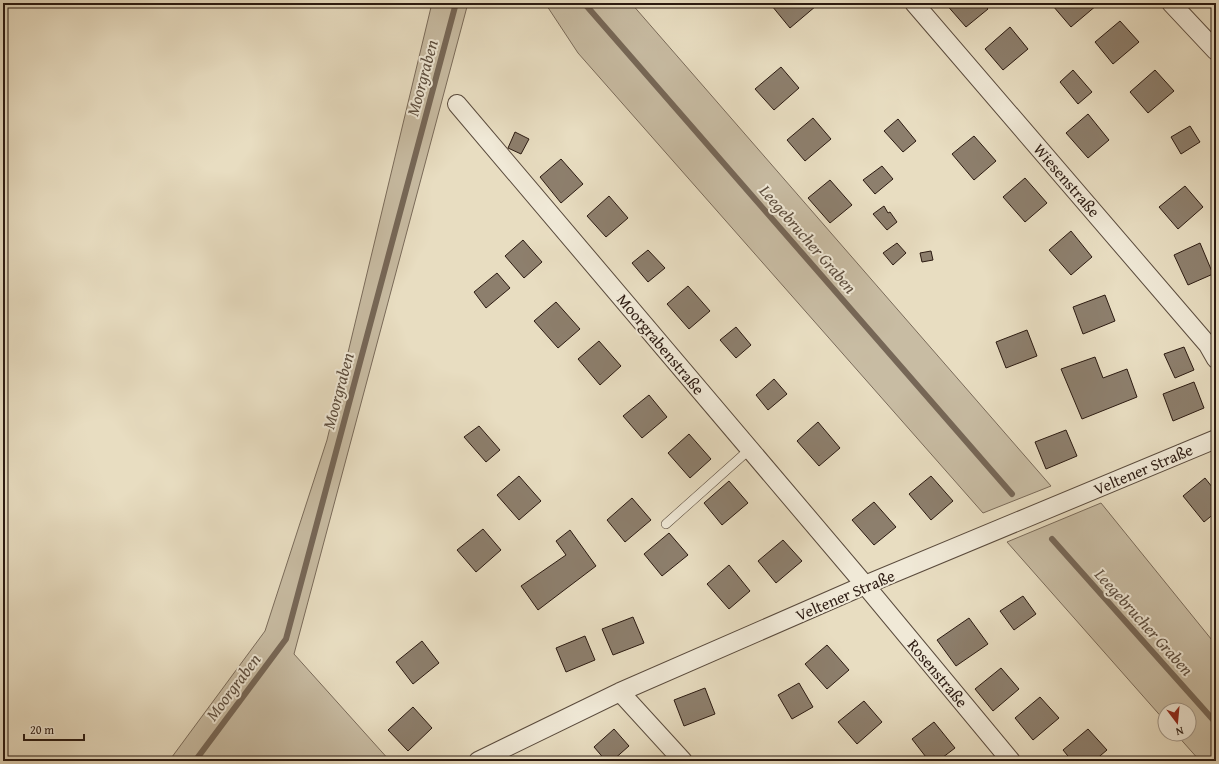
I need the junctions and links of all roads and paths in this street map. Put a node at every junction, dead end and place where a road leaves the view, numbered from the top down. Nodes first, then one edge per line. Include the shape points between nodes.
1 (914, 3) edge
2 (1171, 3) edge
3 (1216, 51) edge
4 (457, 104) dead end
5 (1216, 359) edge
6 (1216, 439) edge
7 (750, 449) junction
8 (666, 524) dead end
9 (865, 585) junction
10 (620, 692) junction
11 (478, 761) edge
12 (683, 761) edge
13 (1011, 761) edge

1 - 5 street, Wiesenstraße via 1208,345
2 - 3 street
4 - 7 street, Moorgrabenstraße
6 - 9 street, Veltener Straße
7 - 8 lane
7 - 9 street, Moorgrabenstraße
9 - 10 street, Veltener Straße
9 - 13 street, Rosenstraße
10 - 11 street, Veltener Straße
10 - 12 street

